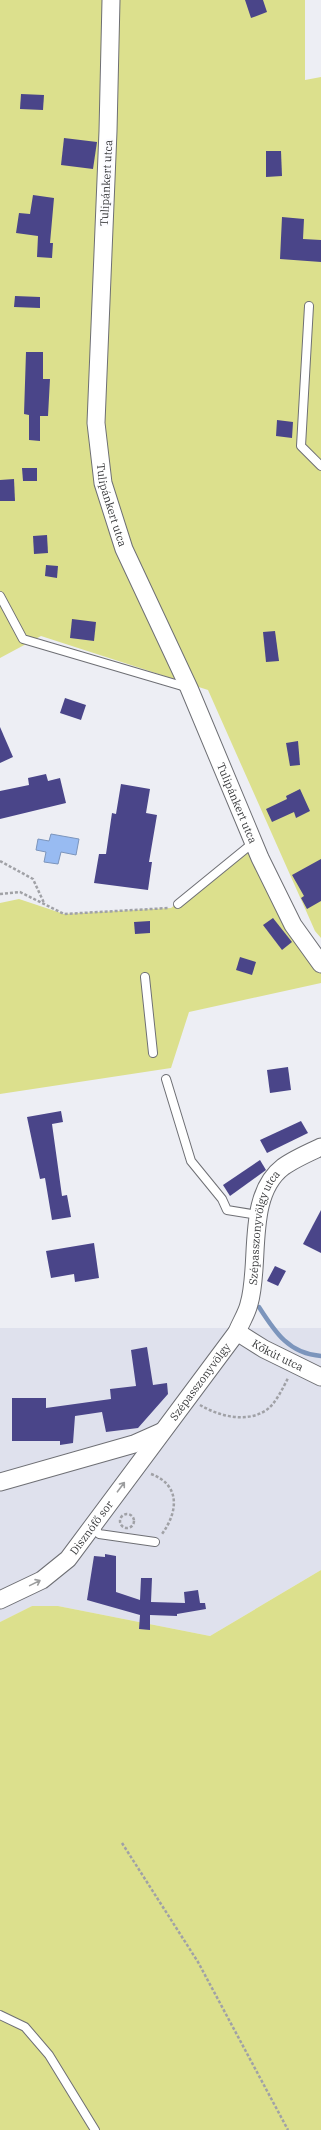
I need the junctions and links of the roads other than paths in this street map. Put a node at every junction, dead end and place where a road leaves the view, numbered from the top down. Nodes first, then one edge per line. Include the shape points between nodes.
1 (110, 0) edge
2 (309, 306) dead end
3 (321, 466) edge
4 (0, 596) edge
5 (189, 688) junction
6 (254, 842) junction
7 (178, 904) road end
8 (321, 964) edge
9 (145, 977) dead end
10 (154, 1053) dead end
11 (166, 1079) dead end
12 (321, 1147) edge
13 (258, 1215) junction
14 (237, 1332) junction
15 (321, 1377) edge
16 (162, 1431) junction
17 (0, 1482) edge
18 (93, 1524) junction
19 (156, 1542) road end
20 (0, 1600) edge
21 (0, 2015) edge
22 (96, 2130) edge

1 - 5 street, Tulipánkert utca via 108,131 96,423 103,483 124,549
2 - 3 lane via 301,446
4 - 5 lane via 23,639
5 - 6 street, Tulipánkert utca
6 - 7 lane
6 - 8 street, Tulipánkert utca via 293,925
9 - 10 lane
11 - 13 lane via 191,1161 222,1199 227,1210
12 - 13 street, Szépasszonyvölgy utca via 283,1168 272,1179
13 - 14 street, Szépasszonyvölgy utca via 249,1303
14 - 15 street, Kőkút utca
14 - 16 street, Szépasszonyvölgy
16 - 17 street via 134,1444
18 -> 16 street, Disznófő sor
18 - 19 lane via 99,1534
20 -> 18 street, Disznófő sor via 42,1580 68,1559
21 - 22 lane via 25,2027 49,2055

